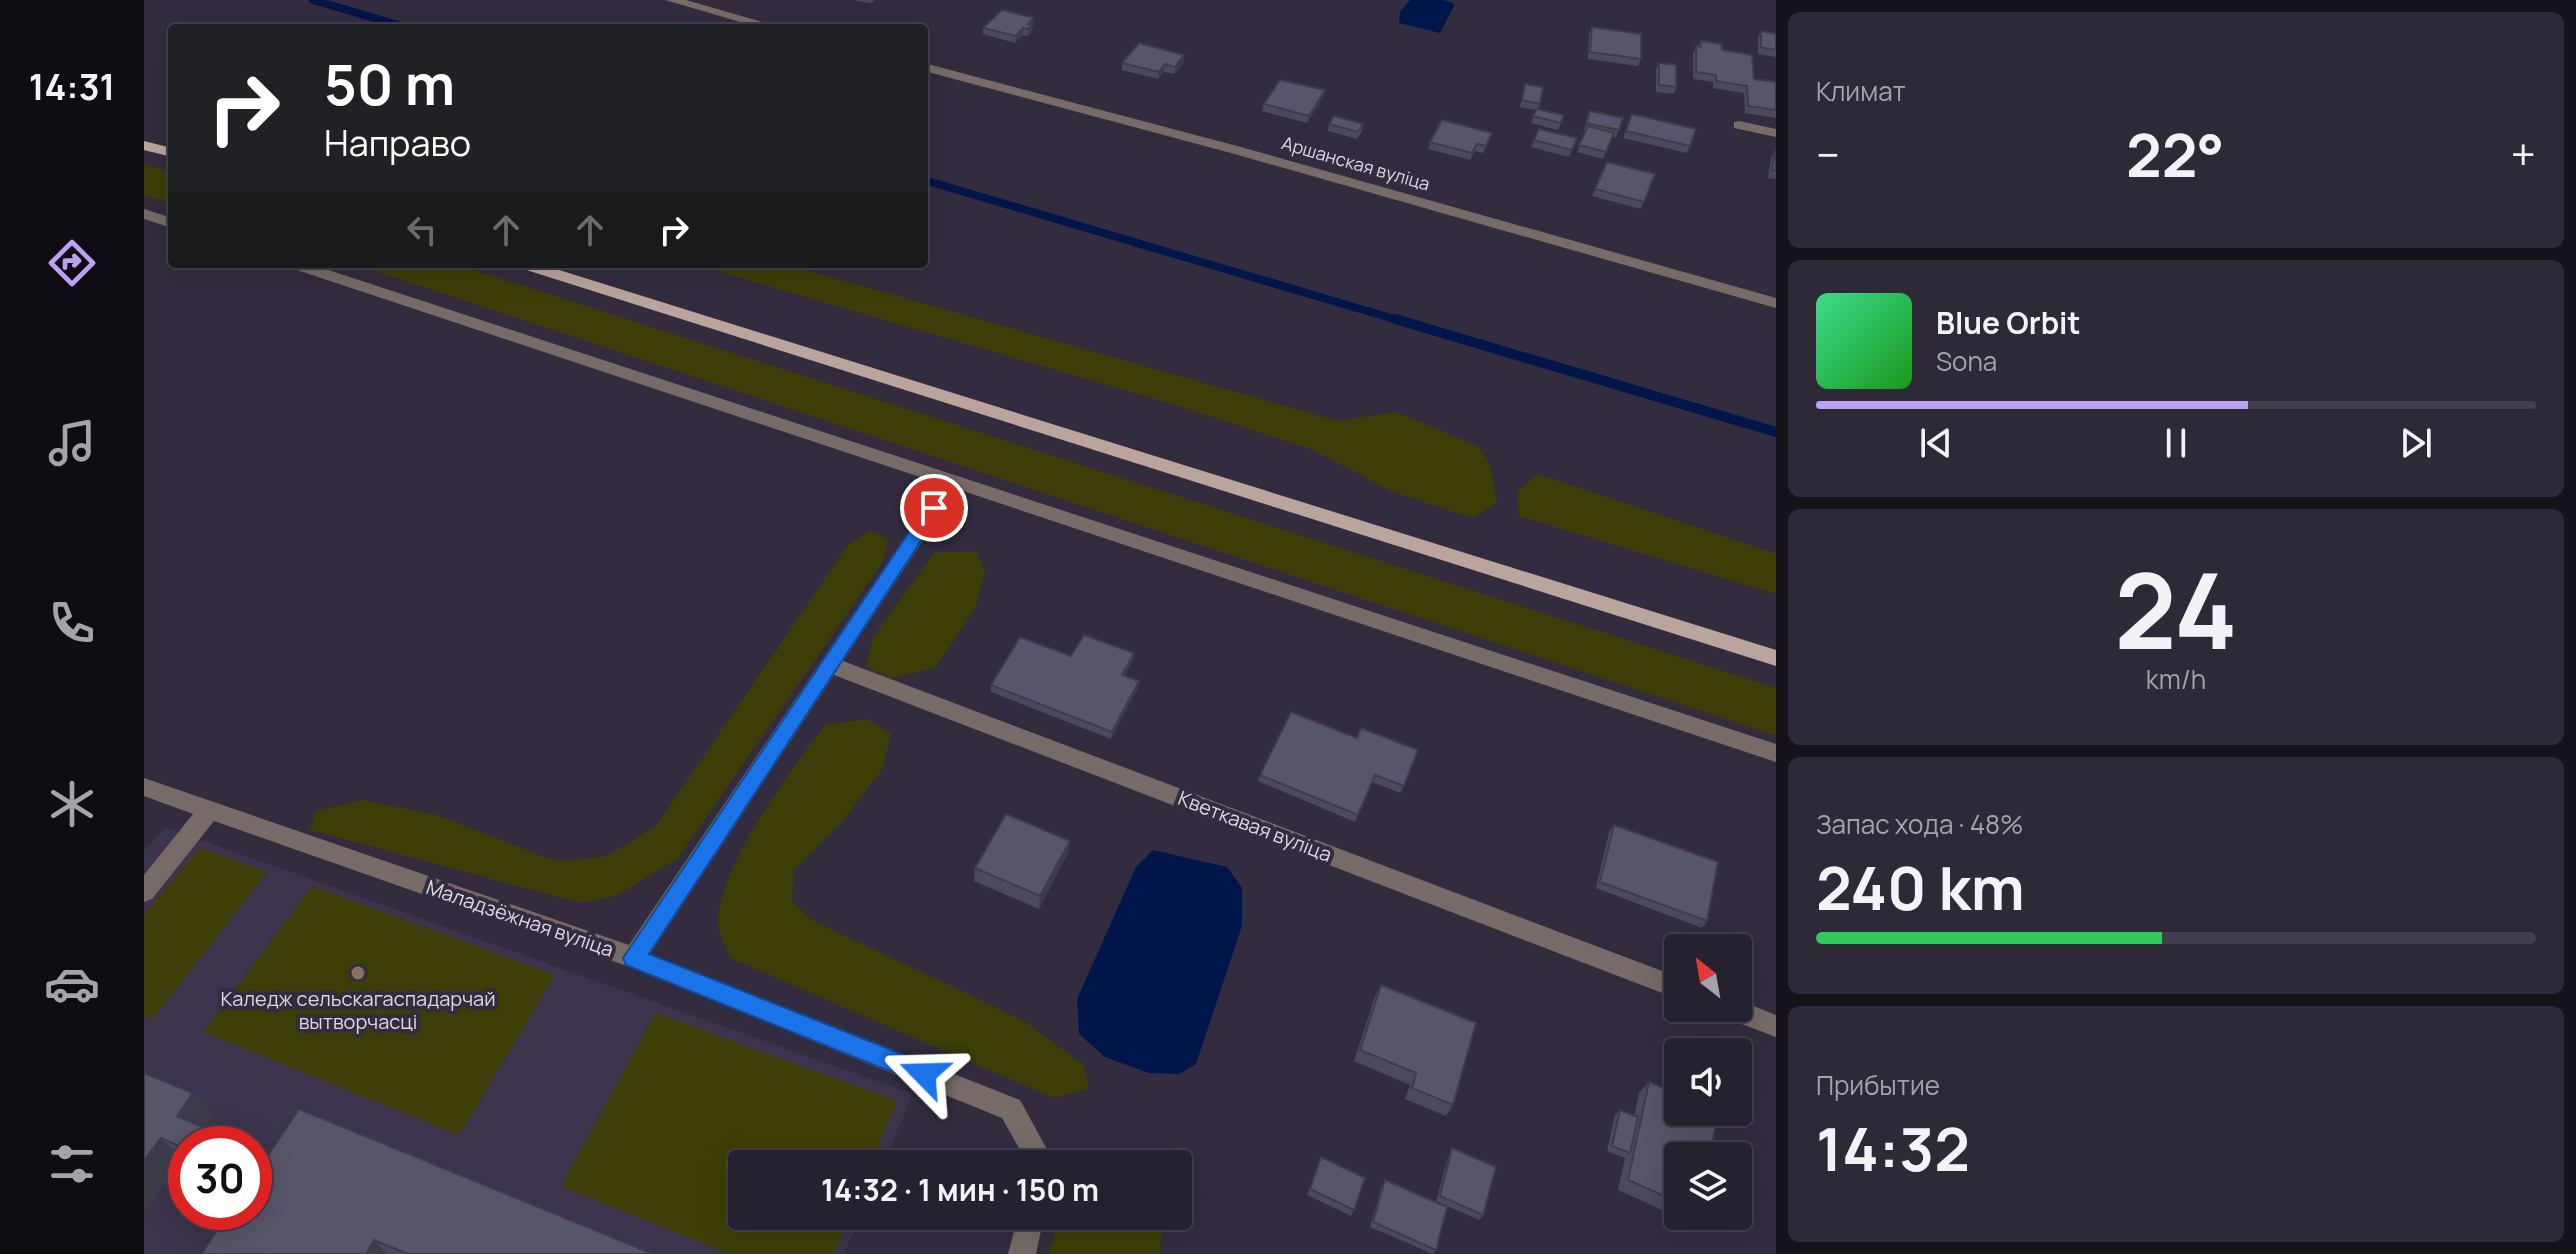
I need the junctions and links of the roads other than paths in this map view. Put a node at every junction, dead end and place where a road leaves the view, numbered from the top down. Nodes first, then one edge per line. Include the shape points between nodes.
1 (671, 0) edge
2 (761, 24) edge
3 (928, 68) edge
4 (1739, 125) dead end
5 (1776, 133) edge
6 (144, 145) edge
7 (168, 152) edge
8 (144, 214) edge
9 (168, 222) edge
10 (306, 268) edge
11 (536, 268) edge
12 (1776, 303) edge
13 (952, 482) junction
14 (1776, 658) edge
15 (831, 665) junction
16 (1776, 753) edge
17 (144, 787) edge
18 (210, 809) junction
19 (144, 892) edge
20 (634, 958) junction
21 (1664, 983) edge
22 (1752, 1017) edge
23 (1776, 1026) edge
24 (1034, 1150) edge
25 (1028, 1230) edge
26 (1022, 1254) edge

1 - 2 street
3 - 12 street, Аршанская вуліца
4 - 5 street
6 - 7 main road
8 - 9 street
10 - 13 street
11 - 14 main road
13 - 15 street
13 - 16 street
15 - 20 street
15 - 21 street, Кветкавая вуліца
17 - 18 street, Маладзёжная вуліца
18 - 19 street
18 - 20 street, Маладзёжная вуліца
20 - 24 street, Маладзёжная вуліца via 1011,1109
22 - 23 street
25 - 26 street

